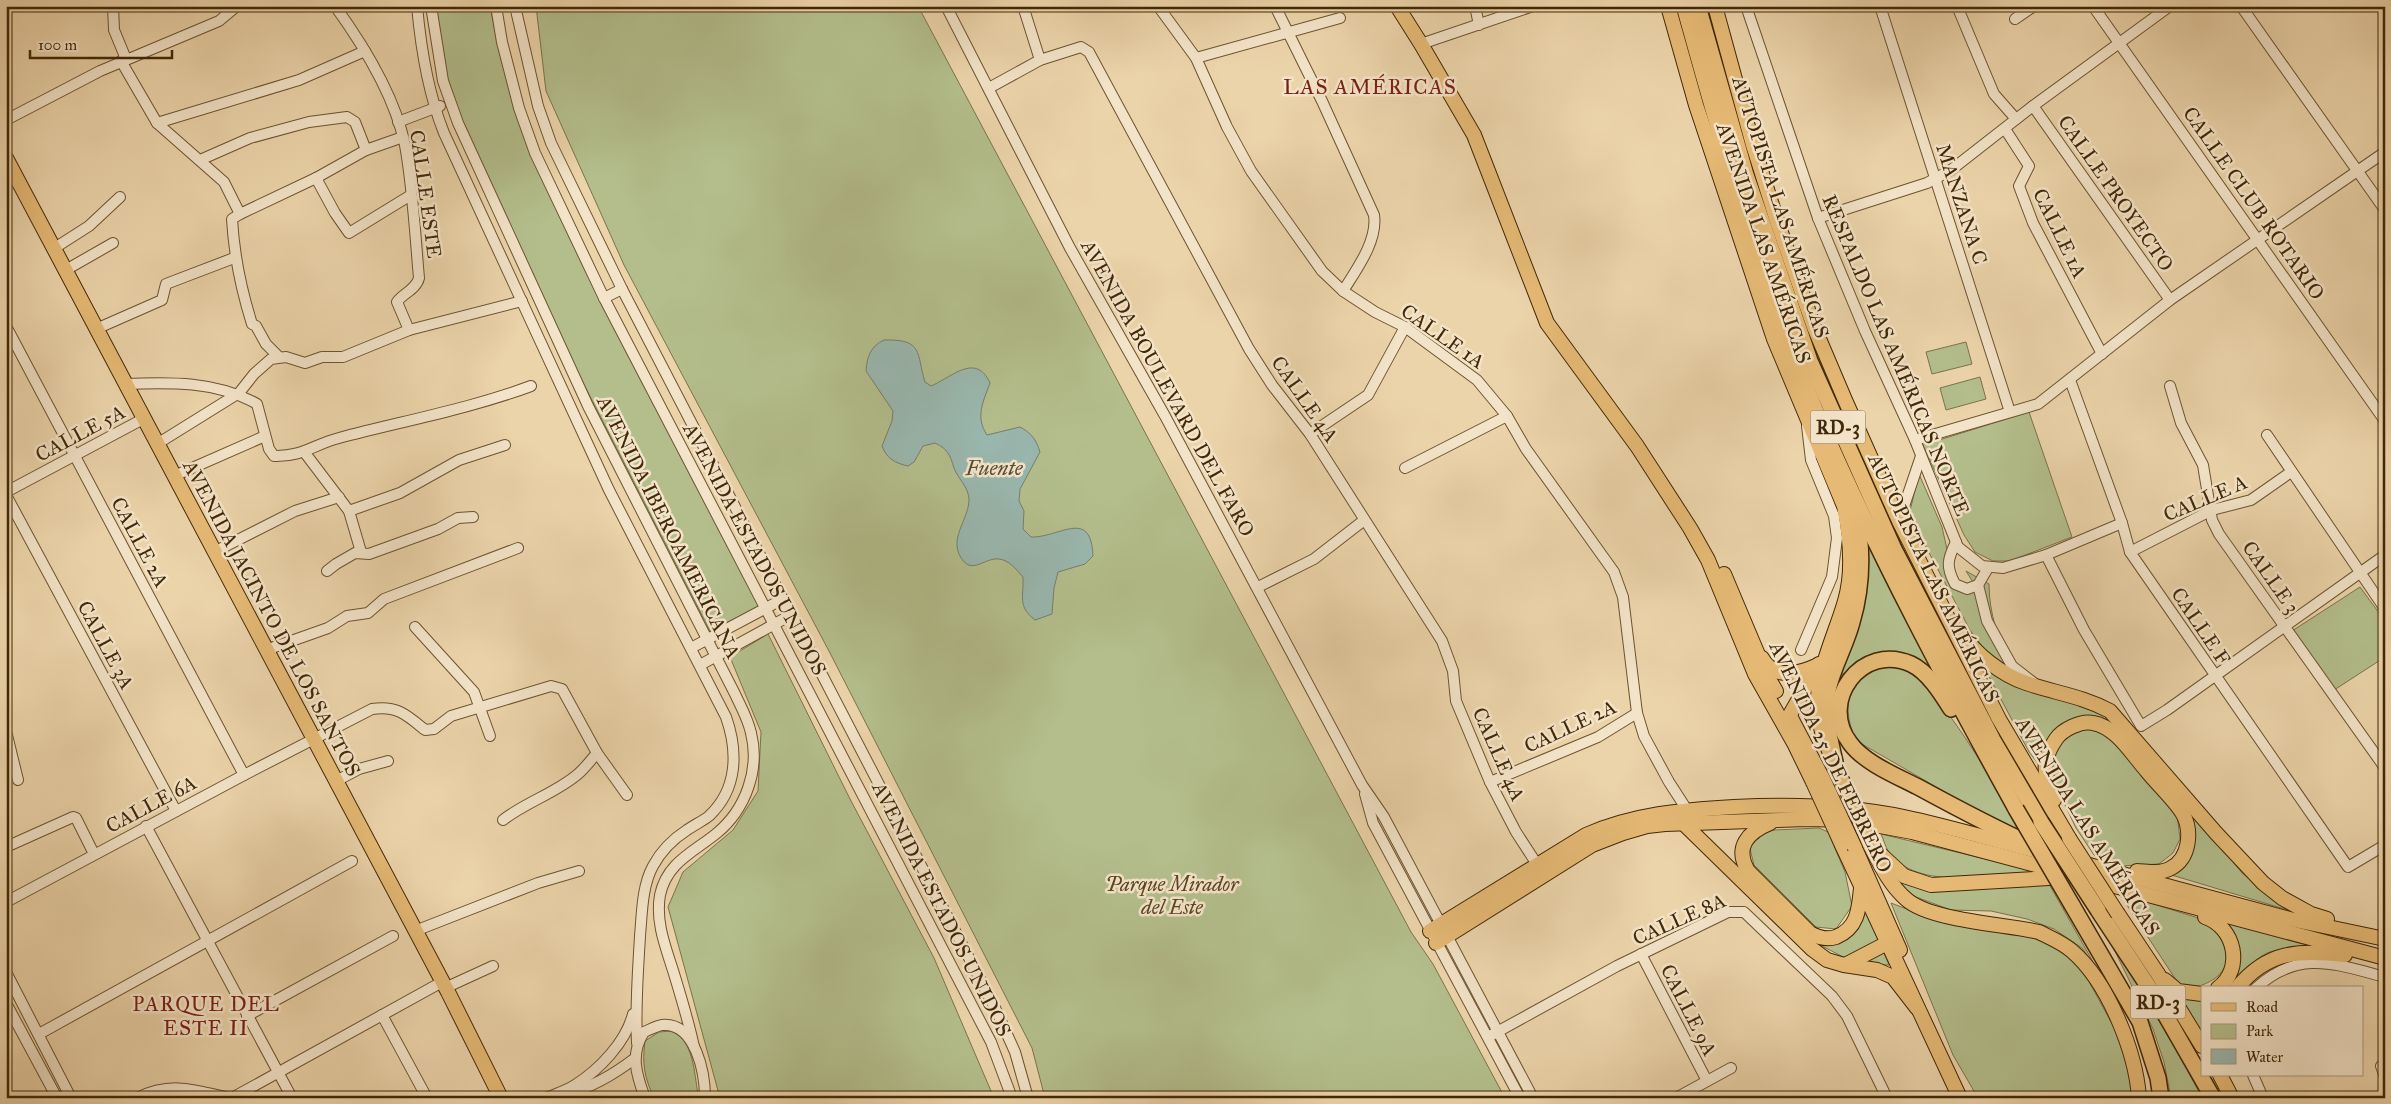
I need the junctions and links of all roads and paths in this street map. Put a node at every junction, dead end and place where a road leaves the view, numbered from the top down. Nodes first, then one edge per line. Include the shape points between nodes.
1 (113, 6) edge
2 (237, 6) edge
3 (334, 6) edge
4 (416, 6) edge
5 (431, 6) edge
6 (496, 6) edge
7 (515, 6) edge
8 (946, 6) edge
9 (1023, 6) edge
10 (1158, 6) edge
11 (1275, 6) edge
12 (1397, 6) edge
13 (1475, 6) edge
14 (1533, 6) edge
15 (1668, 6) edge
16 (1684, 6) edge
17 (1698, 6) edge
18 (1715, 6) edge
19 (1746, 6) edge
20 (1880, 6) edge
21 (1957, 6) edge
22 (2034, 6) edge
23 (2093, 6) edge
24 (2170, 6) edge
25 (2241, 6) edge
26 (1340, 18) dead end
27 (2015, 19) dead end
28 (1480, 25) junction
29 (1289, 33) junction
30 (2120, 42) junction
31 (1421, 44) junction
32 (365, 51) junction
33 (1196, 58) junction
34 (124, 60) junction
35 (1040, 60) junction
36 (989, 88) junction
37 (449, 103) junction
38 (2033, 106) junction
39 (434, 108) junction
40 (2016, 119) junction
41 (6, 120) edge
42 (398, 122) junction
43 (157, 123) junction
44 (2005, 129) junction
45 (402, 137) junction
46 (366, 150) junction
47 (2385, 152) edge
48 (6, 158) edge
49 (200, 160) junction
50 (2358, 171) junction
51 (316, 178) junction
52 (1935, 179) junction
53 (411, 195) junction
54 (120, 197) dead end
55 (2385, 210) edge
56 (240, 214) junction
57 (1818, 218) junction
58 (2258, 241) junction
59 (113, 243) dead end
60 (53, 249) junction
61 (234, 258) junction
62 (64, 271) junction
63 (622, 289) junction
64 (1343, 291) junction
65 (604, 298) junction
66 (522, 300) junction
67 (2170, 300) junction
68 (6, 326) edge
69 (1405, 327) junction
70 (96, 329) junction
71 (409, 330) junction
72 (2102, 354) junction
73 (279, 357) junction
74 (2070, 380) junction
75 (125, 384) junction
76 (531, 386) dead end
77 (2170, 386) dead end
78 (239, 394) junction
79 (2010, 412) junction
80 (1507, 416) junction
81 (143, 419) junction
82 (1806, 420) junction
83 (2385, 421) edge
84 (1310, 434) junction
85 (2267, 435) dead end
86 (265, 436) junction
87 (1915, 440) junction
88 (157, 444) junction
89 (505, 445) dead end
90 (1637, 446) junction
91 (305, 453) junction
92 (74, 456) junction
93 (1921, 456) junction
94 (1405, 468) dead end
95 (2291, 472) junction
96 (174, 476) junction
97 (1845, 476) junction
98 (6, 494) edge
99 (339, 496) junction
100 (2212, 510) junction
101 (349, 511) junction
102 (473, 517) dead end
103 (1364, 521) junction
104 (1899, 521) junction
105 (2122, 523) junction
106 (1956, 542) junction
107 (518, 548) dead end
108 (214, 552) junction
109 (361, 552) junction
110 (2130, 552) junction
111 (2046, 555) junction
112 (2385, 555) edge
113 (1919, 561) junction
114 (1988, 568) junction
115 (327, 571) dead end
116 (2360, 573) junction
117 (1978, 585) junction
118 (1258, 586) junction
119 (783, 599) junction
120 (767, 608) junction
121 (2385, 610) edge
122 (791, 616) junction
123 (775, 624) junction
124 (2284, 625) junction
125 (415, 627) dead end
126 (1749, 633) junction
127 (706, 639) junction
128 (691, 648) junction
129 (266, 650) junction
130 (1801, 650) dead end
131 (1827, 653) junction
132 (715, 657) junction
133 (700, 665) junction
134 (1818, 665) junction
135 (2214, 676) junction
136 (2040, 687) junction
137 (481, 706) junction
138 (1637, 713) junction
139 (1787, 720) junction
140 (6, 731) edge
141 (490, 736) dead end
142 (314, 739) junction
143 (597, 753) junction
144 (388, 761) dead end
145 (1835, 762) junction
146 (2385, 768) edge
147 (244, 775) junction
148 (18, 780) dead end
149 (336, 781) junction
150 (1490, 782) junction
151 (627, 795) dead end
152 (2016, 809) junction
153 (176, 811) junction
154 (1685, 816) junction
155 (503, 820) dead end
156 (1778, 820) junction
157 (146, 826) junction
158 (2069, 838) junction
159 (1870, 845) junction
160 (2385, 845) edge
161 (6, 847) edge
162 (1848, 847) junction
163 (94, 854) junction
164 (2059, 857) junction
165 (352, 861) dead end
166 (1540, 869) junction
167 (2107, 869) junction
168 (579, 871) dead end
169 (1748, 871) junction
170 (2077, 876) junction
171 (1861, 887) junction
172 (2138, 894) junction
173 (6, 902) edge
174 (415, 931) junction
175 (1439, 933) junction
176 (393, 936) dead end
177 (2385, 939) edge
178 (207, 941) junction
179 (1891, 941) junction
180 (1641, 954) junction
181 (2385, 958) edge
182 (493, 966) dead end
183 (1844, 966) junction
184 (6, 972) edge
185 (2158, 974) junction
186 (2385, 977) edge
187 (444, 985) junction
188 (2220, 986) edge
189 (2239, 986) edge
190 (2258, 986) edge
191 (2201, 994) edge
192 (6, 1003) edge
193 (635, 1003) junction
194 (1917, 1008) junction
195 (382, 1015) junction
196 (248, 1016) junction
197 (1499, 1031) junction
198 (39, 1034) junction
199 (1488, 1037) junction
200 (637, 1043) junction
201 (2201, 1044) edge
202 (694, 1046) junction
203 (2187, 1052) junction
204 (634, 1059) junction
205 (2201, 1063) edge
206 (1731, 1068) dead end
207 (278, 1072) junction
208 (2210, 1076) edge
209 (2253, 1076) edge
210 (705, 1077) junction
211 (1707, 1081) junction
212 (2223, 1083) edge
213 (57, 1098) edge
214 (71, 1098) edge
215 (137, 1098) edge
216 (230, 1098) edge
217 (292, 1098) edge
218 (427, 1098) edge
219 (501, 1098) edge
220 (546, 1098) edge
221 (552, 1098) edge
222 (645, 1098) edge
223 (705, 1098) edge
224 (710, 1098) edge
225 (1012, 1098) edge
226 (1028, 1098) edge
227 (1520, 1098) edge
228 (1533, 1098) edge
229 (1676, 1098) edge
230 (1887, 1098) edge
231 (1960, 1098) edge
232 (1970, 1098) edge
233 (2139, 1098) edge
234 (2161, 1098) edge
235 (2213, 1098) edge
236 (2232, 1098) edge
237 (2263, 1098) edge

1 - 34 street via 114,30
2 - 34 street via 219,21
3 - 32 street, CALLE ESTE
4 - 39 street, AVENIDA IBEROAMERICANA
5 - 37 street, AVENIDA IBEROAMERICANA via 439,64
6 - 65 street, AVENIDA ESTADOS UNIDOS via 519,108 536,153
7 - 63 street, AVENIDA ESTADOS UNIDOS via 538,106 551,143
8 - 36 street, AVENIDA BOULEVARD DEL FARO
9 - 35 street
10 - 33 street, CALLE 1A
11 - 29 street
12 - 31 main road, AVENIDA 25 DE FEBRERO
13 - 28 street
14 - 28 street
15 - 82 main road, AVENIDA LAS AMÉRICAS via 1736,229
16 - 97 highway, AUTOPISTA LAS AMÉRICAS / RD-3 via 1717,129 1777,310
17 - 203 highway, AUTOPISTA LAS AMÉRICAS / RD-3, bridge via 1746,175 1810,361 1894,549 1993,740 2041,822 2154,995
18 - 104 main road, AVENIDA LAS AMÉRICAS via 1753,144 1814,327
19 - 57 street, RESPALDO LAS AMÉRICAS NORTE
20 - 52 street, MANZANA C
21 - 40 street via 1994,94
22 - 27 street
23 - 30 street, CALLE CLUB ROTARIO
24 - 30 street
25 - 50 street
26 - 29 street
28 - 31 street
29 - 33 street
29 - 64 street via 1376,223 1362,261
30 - 38 street
30 - 58 street, CALLE CLUB ROTARIO
31 - 90 main road, AVENIDA 25 DE FEBRERO via 1474,135 1547,323
32 - 42 street, CALLE ESTE
32 - 43 street via 299,80
33 - 64 street, CALLE 1A via 1251,171 1322,271
34 - 41 street via 63,88
34 - 43 street
35 - 36 street, CALLE 4A
35 - 84 street, CALLE 4A via 1081,47 1089,52 1249,349
36 - 118 street, AVENIDA BOULEVARD DEL FARO via 1070,248
37 - 39 street
37 - 127 street, AVENIDA IBEROAMERICANA via 588,406
38 - 40 street
38 - 67 street, CALLE PROYECTO
39 - 42 street
39 - 66 street, AVENIDA IBEROAMERICANA
40 - 44 street
42 - 45 street, CALLE ESTE
43 - 49 street
44 - 52 street via 1962,163
44 - 72 street, CALLE 1A via 2029,166 2019,186 2033,223
45 - 46 street
45 - 53 street, CALLE ESTE
46 - 49 street via 355,122 347,117 309,122 250,138
46 - 51 street
47 - 50 street
48 - 60 main road, AVENIDA JACINTO DE LOS SANTOS
49 - 56 street via 225,184
50 - 55 street
50 - 58 street
51 - 53 street via 350,233
51 - 56 street
52 - 57 street
52 - 79 street, MANZANA C
53 - 71 street, CALLE ESTE via 419,278 415,287 397,302
54 - 60 street via 90,226
56 - 61 street via 232,219
57 - 87 street, RESPALDO LAS AMÉRICAS NORTE
58 - 67 street
58 - 83 street, CALLE CLUB ROTARIO
59 - 62 street
60 - 62 main road, AVENIDA JACINTO DE LOS SANTOS
61 - 70 street via 166,284 162,300
61 - 73 street via 254,326
62 - 70 main road, AVENIDA JACINTO DE LOS SANTOS
63 - 65 street
63 - 119 street, AVENIDA ESTADOS UNIDOS
64 - 69 street, CALLE 1A via 1374,312
65 - 120 street, AVENIDA ESTADOS UNIDOS
66 - 71 street
66 - 128 street, AVENIDA IBEROAMERICANA via 609,490
67 - 72 street
68 - 92 street, CALLE 2A
69 - 80 street, CALLE 1A via 1477,380
69 - 84 street via 1368,395
70 - 75 main road, AVENIDA JACINTO DE LOS SANTOS
71 - 73 street via 343,357 322,357 305,363
72 - 74 street
73 - 78 street via 266,363
74 - 79 street via 2038,404
74 - 105 street, CALLE F
75 - 78 street via 175,382
75 - 81 main road, AVENIDA JACINTO DE LOS SANTOS
76 - 91 street via 491,401 330,440
77 - 100 street, CALLE 3 via 2181,423 2203,465
78 - 86 street via 257,404
78 - 88 street
79 - 87 street
80 - 94 street
80 - 138 street, CALLE 1A via 1526,449 1614,572 1623,597
81 - 88 main road, AVENIDA JACINTO DE LOS SANTOS
81 - 92 street, CALLE 5A
82 - 130 street via 1811,460 1834,516 1837,538 1832,577
82 - 131 main road, AVENIDA LAS AMÉRICAS via 1844,506 1849,530 1850,576 1846,600
84 - 103 street, CALLE 4A
85 - 95 street
86 - 91 street via 274,456
86 - 96 street
87 - 93 street, RESPALDO LAS AMÉRICAS NORTE
88 - 96 main road, AVENIDA JACINTO DE LOS SANTOS
89 - 101 street via 459,460 400,493
90 - 126 main road, AVENIDA 25 DE FEBRERO via 1690,511 1712,549
90 - 139 main road, AVENIDA 25 DE FEBRERO via 1674,500 1708,560 1755,674
91 - 99 street
92 - 98 street, CALLE 5A
92 - 147 street, CALLE 2A
93 - 104 street
93 - 106 street, RESPALDO LAS AMÉRICAS NORTE
95 - 100 street, CALLE A via 2251,500
95 - 116 street
96 - 108 main road, AVENIDA JACINTO DE LOS SANTOS
97 - 145 highway via 1859,526 1861,573 1852,622 1828,691 1826,709
97 - 152 highway, AUTOPISTA LAS AMÉRICAS / RD-3 via 1942,674
98 - 153 street, CALLE 3A
99 - 101 street
99 - 108 street via 295,510
100 - 110 street, CALLE A
100 - 124 street, CALLE 3 via 2212,520 2220,534
101 - 109 street
102 - 109 street via 458,518 421,536 369,554
103 - 118 street via 1314,559
103 - 150 street, CALLE 4A via 1442,640 1453,671 1456,701
104 - 113 main road, AVENIDA LAS AMÉRICAS
105 - 110 street, CALLE F
105 - 111 street
106 - 114 street, RESPALDO LAS AMÉRICAS NORTE via 1961,551
106 - 117 street via 1948,570 1955,584 1967,589
107 - 129 street via 384,599 368,613 347,616 328,628
108 - 129 main road, AVENIDA JACINTO DE LOS SANTOS
109 - 115 street
110 - 135 street, CALLE F
111 - 114 street via 2003,568
111 - 135 street via 2084,630 2141,726
112 - 116 street
113 - 136 main road via 1964,636 1977,651 1999,669 2024,683
113 - 158 main road, AVENIDA LAS AMÉRICAS via 1999,719
114 - 117 street
116 - 121 street
116 - 124 street
117 - 136 street via 1987,621 2012,666
118 - 175 street, AVENIDA BOULEVARD DEL FARO via 1362,785 1384,817
119 - 120 street
119 - 122 street, AVENIDA ESTADOS UNIDOS
120 - 123 street, AVENIDA ESTADOS UNIDOS
120 - 127 street
122 - 123 street
122 - 226 street, AVENIDA ESTADOS UNIDOS via 996,1010 1015,1052
123 - 132 street
123 - 225 street, AVENIDA ESTADOS UNIDOS via 991,1042
124 - 135 street
124 - 146 street, CALLE 3
125 - 137 street via 474,692
126 - 134 main road via 1772,669 1789,674
126 - 139 main road, AVENIDA 25 DE FEBRERO
127 - 128 street
127 - 132 street, AVENIDA IBEROAMERICANA
128 - 133 street, AVENIDA IBEROAMERICANA
129 - 142 main road, AVENIDA JACINTO DE LOS SANTOS
131 - 134 main road
131 - 145 main road, AVENIDA LAS AMÉRICAS via 1818,692 1818,709 1823,738
132 - 133 street
132 - 202 street, AVENIDA IBEROAMERICANA via 747,719 754,761 748,787 738,809 718,832 680,859 660,894 662,933
133 - 193 street, AVENIDA IBEROAMERICANA via 732,733 734,769 727,793 718,805 708,816 669,843 652,866 643,897
134 - 139 main road
135 - 160 street, CALLE F via 2350,868
136 - 177 main road via 2091,700 2110,711 2216,833 2282,898 2311,914
137 - 141 street
137 - 142 street, CALLE 6A via 451,716 429,731 403,711 379,708
137 - 143 street via 557,686 562,689
138 - 150 street, CALLE 2A via 1598,736
138 - 154 street, CALLE 1A via 1644,736
139 - 162 main road, AVENIDA 25 DE FEBRERO, bridge
140 - 148 street
142 - 147 street, CALLE 6A
142 - 149 main road, AVENIDA JACINTO DE LOS SANTOS
143 - 151 street
143 - 155 street via 578,774
144 - 149 street via 359,769
145 - 159 main road, AVENIDA LAS AMÉRICAS, bridge
147 - 153 street, CALLE 6A
149 - 174 main road, AVENIDA JACINTO DE LOS SANTOS
150 - 166 street, CALLE 4A
152 - 164 highway via 1944,698 1922,671 1898,660 1872,662 1850,677 1843,689 1840,720 1850,745 1900,778 2016,839
152 - 234 highway, AUTOPISTA LAS AMÉRICAS / RD-3, bridge via 2140,1022
153 - 157 street, CALLE 6A
154 - 156 main road
154 - 164 main road via 1759,806 1839,806 1904,817
154 - 166 main road via 1622,833
154 - 169 main road
154 - 183 main road via 1812,949 1827,960
156 - 169 main road via 1757,828 1747,838 1742,850
156 - 170 main road via 1848,820 1912,832
157 - 163 street, CALLE 6A
157 - 178 street
158 - 167 main road via 2047,780 2047,752 2060,733 2082,723 2093,723 2112,731 2183,814 2189,834 2180,862 2171,868 2159,872
158 - 185 main road, AVENIDA LAS AMÉRICAS, bridge
159 - 170 main road via 1904,876 1931,885
159 - 233 main road, AVENIDA LAS AMÉRICAS via 1886,876 1907,900 1920,907 1942,915 2039,932 2072,951 2095,977 2124,1031 2133,1059
161 - 163 street via 73,817
162 - 171 main road, AVENIDA 25 DE FEBRERO
162 - 179 main road, AVENIDA 25 DE FEBRERO
163 - 173 street, CALLE 6A
164 - 167 main road
165 - 178 street
166 - 175 main road
167 - 177 main road via 2290,919
168 - 174 street
169 - 171 main road via 1810,934 1818,938 1830,939 1852,928
170 - 172 main road
171 - 179 main road, AVENIDA 25 DE FEBRERO
172 - 181 main road
172 - 188 main road via 2220,925 2230,942 2234,963 2231,974
174 - 187 main road, AVENIDA JACINTO DE LOS SANTOS
175 - 197 street, AVENIDA BOULEVARD DEL FARO
175 - 199 street, AVENIDA BOULEVARD DEL FARO
176 - 196 street
178 - 196 street
178 - 198 street
179 - 183 main road
179 - 194 main road, AVENIDA 25 DE FEBRERO
179 - 232 main road, AVENIDA 25 DE FEBRERO
180 - 197 street, CALLE 8A
180 - 211 street, CALLE 9A
180 - 230 street, CALLE 8A via 1728,912 1744,912 1848,1016
181 - 189 main road via 2308,951 2294,953 2259,967
182 - 187 street
183 - 194 main road via 1877,970 1893,976
184 - 198 street
185 - 191 main road via 2178,991
185 - 201 main road, AVENIDA LAS AMÉRICAS
186 - 190 street via 2317,962 2283,970
187 - 195 street
187 - 219 main road, AVENIDA JACINTO DE LOS SANTOS
192 - 213 street
193 - 200 street, AVENIDA IBEROAMERICANA
193 - 220 street via 631,1022 622,1039 604,1061 574,1086
194 - 231 main road, AVENIDA 25 DE FEBRERO
195 - 207 street
195 - 218 street
196 - 207 street
197 - 199 street, CALLE 8A
197 - 228 street, AVENIDA BOULEVARD DEL FARO
198 - 214 street
199 - 227 street, AVENIDA BOULEVARD DEL FARO
200 - 202 street via 644,1032 662,1025 674,1027
200 - 204 street, AVENIDA IBEROAMERICANA
202 - 210 street, AVENIDA IBEROAMERICANA
203 - 205 highway
203 - 235 highway, AUTOPISTA LAS AMÉRICAS / RD-3
204 - 221 street via 586,1089
204 - 222 street
206 - 211 street
207 - 216 street
207 - 217 street
208 - 212 highway
209 - 237 street
210 - 223 street
210 - 224 street
211 - 229 street
212 - 236 main road
215 - 216 street via 153,1090 178,1087

